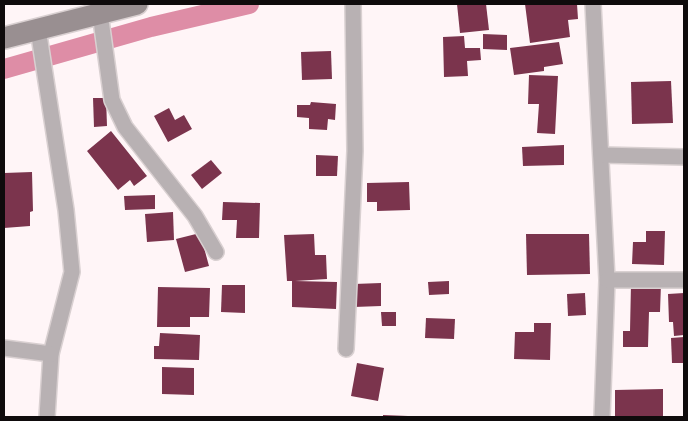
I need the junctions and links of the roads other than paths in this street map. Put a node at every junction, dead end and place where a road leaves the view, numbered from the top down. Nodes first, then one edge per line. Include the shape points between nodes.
1 (137, 4) edge
2 (353, 4) edge
3 (593, 4) edge
4 (100, 13) junction
5 (39, 33) junction
6 (4, 38) edge
7 (601, 155) junction
8 (684, 157) edge
9 (216, 252) dead end
10 (607, 280) junction
11 (684, 280) edge
12 (4, 348) edge
13 (346, 349) dead end
14 (51, 354) junction
15 (47, 417) edge
16 (602, 417) edge

1 - 4 main road
2 - 13 street via 354,151
3 - 7 street
4 - 5 main road
4 - 9 street via 112,100 125,127 195,216
5 - 6 main road
5 - 14 street via 66,210 72,272
7 - 8 street
7 - 10 street
10 - 11 street
10 - 16 street
12 - 14 street
14 - 15 street

